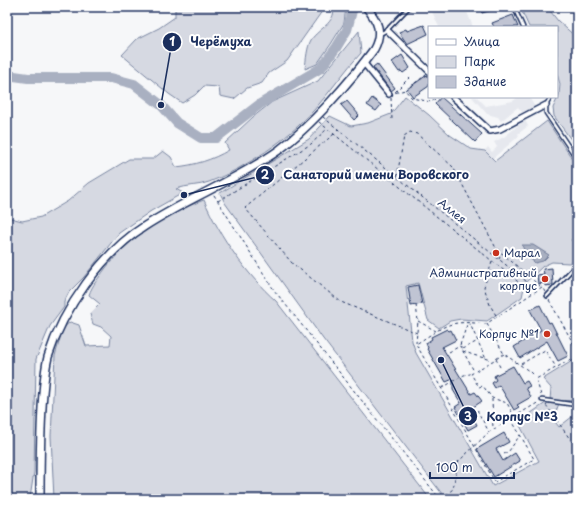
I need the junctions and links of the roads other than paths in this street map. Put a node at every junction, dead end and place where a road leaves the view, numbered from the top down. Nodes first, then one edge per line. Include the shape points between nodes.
1 (366, 7) edge
2 (409, 7) edge
3 (514, 7) edge
4 (523, 26) edge
5 (387, 30) junction
6 (379, 34) junction
7 (363, 62) junction
8 (428, 71) edge
9 (392, 93) road end
10 (454, 98) edge
11 (550, 98) edge
12 (546, 105) junction
13 (577, 159) edge
14 (577, 264) edge
15 (547, 296) road end
16 (542, 400) road end
17 (577, 405) edge
18 (40, 499) edge

1 - 6 main road via 378,25
2 - 5 lane
3 - 4 lane
5 - 6 lane
5 - 8 street
6 - 7 main road via 374,49
7 - 9 street
7 - 18 main road via 316,116 278,150 144,226 105,261 75,300 64,318 47,359 41,422
10 - 12 street via 490,131 500,129
11 - 12 lane
12 - 13 lane via 546,113
14 - 15 lane
16 - 17 lane

